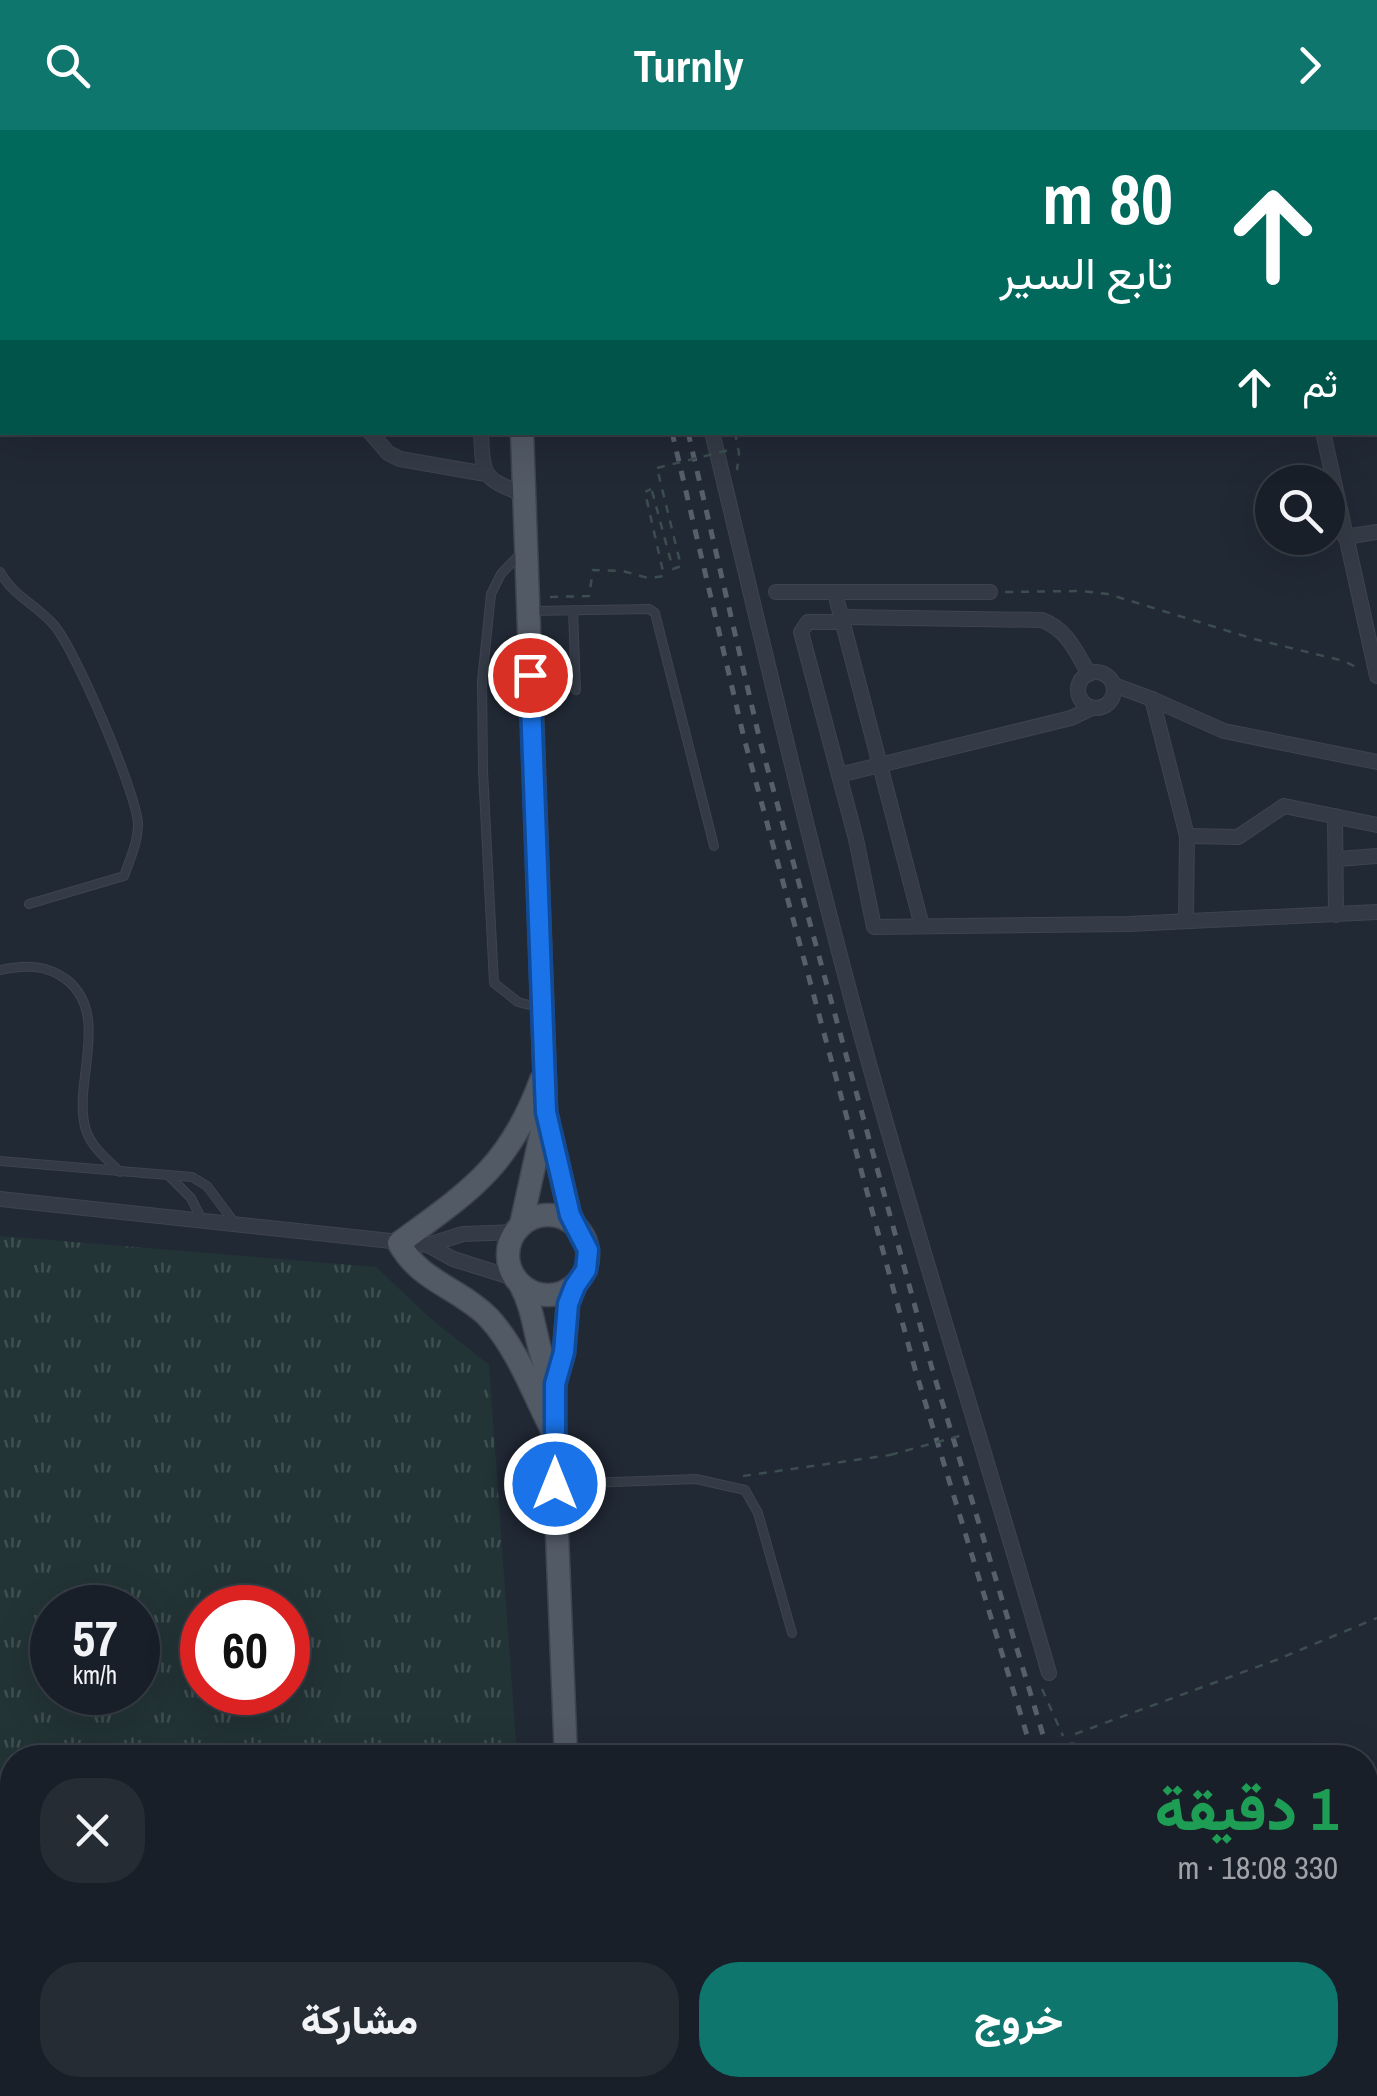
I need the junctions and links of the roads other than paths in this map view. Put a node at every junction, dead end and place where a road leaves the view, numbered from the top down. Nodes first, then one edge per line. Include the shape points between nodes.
1 (481, 435) edge
2 (523, 435) edge
3 (713, 435) edge
4 (1323, 435) edge
5 (384, 440) edge
6 (1329, 465) edge
7 (486, 474) junction
8 (526, 496) junction
9 (1377, 532) edge
10 (1345, 537) joint
11 (528, 547) junction
12 (0, 572) edge
13 (776, 592) dead end
14 (990, 592) road end
15 (835, 593) junction
16 (529, 604) junction
17 (573, 610) junction
18 (844, 620) junction
19 (1374, 670) edge
20 (1088, 674) junction
21 (1114, 685) junction
22 (576, 690) dead end
23 (1152, 699) junction
24 (1092, 708) junction
25 (1377, 762) edge
26 (881, 765) junction
27 (839, 775) junction
28 (1335, 816) junction
29 (1377, 825) edge
30 (1188, 836) junction
31 (714, 846) dead end
32 (1377, 856) edge
33 (1338, 858) junction
34 (29, 904) dead end
35 (1377, 912) edge
36 (1336, 915) junction
37 (1186, 922) junction
38 (922, 926) junction
39 (0, 970) edge
40 (543, 1009) junction
41 (545, 1068) junction
42 (546, 1112) junction
43 (0, 1162) edge
44 (120, 1172) junction
45 (169, 1176) junction
46 (0, 1199) edge
47 (203, 1222) junction
48 (575, 1224) junction
49 (237, 1226) junction
50 (518, 1228) junction
51 (399, 1243) junction
52 (428, 1245) junction
53 (518, 1282) junction
54 (575, 1286) junction
55 (555, 1384) junction
56 (555, 1436) junction
57 (555, 1484) junction
58 (792, 1633) dead end
59 (1044, 1677) road end
60 (565, 1745) edge

1 - 7 street
2 - 8 main road
3 - 59 street via 849,989 984,1446
4 - 6 street
5 - 7 street via 409,462
7 - 8 street
8 - 11 main road
9 - 10 street
10 - 19 street
11 - 16 main road
11 - 40 lane via 491,594 482,681 483,771 494,983 518,1002
12 - 34 lane via 56,626 128,778 138,820 124,876
13 - 15 street
14 - 15 street
15 - 18 street
16 - 17 lane
16 - 40 main road
17 - 22 lane
17 - 31 lane via 656,613
18 - 20 street via 1042,620 1068,637
18 - 26 street
18 - 27 street via 808,622 801,632
20 - 21 street via 1100,673
20 - 24 street via 1078,689
21 - 23 street
21 - 24 street via 1109,703
23 - 25 street via 1224,731
23 - 30 street
24 - 26 street
26 - 27 street
26 - 38 street
27 - 38 street via 874,927
28 - 29 street
28 - 30 street via 1284,806 1238,837
28 - 33 street
30 - 37 street
32 - 33 street
33 - 36 street
35 - 36 street
36 - 37 street
37 - 38 street
39 - 44 lane via 28,965 55,972 88,1006 84,1124 91,1143
40 - 41 main road
41 - 42 main road
41 - 51 main road via 498,1164
42 - 48 main road
42 - 50 main road
43 - 44 lane
44 - 45 lane
45 - 47 lane
45 - 49 lane via 200,1181
46 - 47 street
47 - 49 street
48 - 50 main road via 548,1214
48 - 54 main road via 588,1260
49 - 51 street
50 - 52 street
50 - 53 main road via 508,1250
51 - 52 street
51 - 56 main road via 425,1277 493,1324
52 - 53 street
53 - 54 main road via 548,1296
53 - 55 main road
54 - 55 main road
55 - 56 main road
56 - 57 main road
57 - 58 lane via 696,1479 745,1490 758,1513
57 - 60 main road

